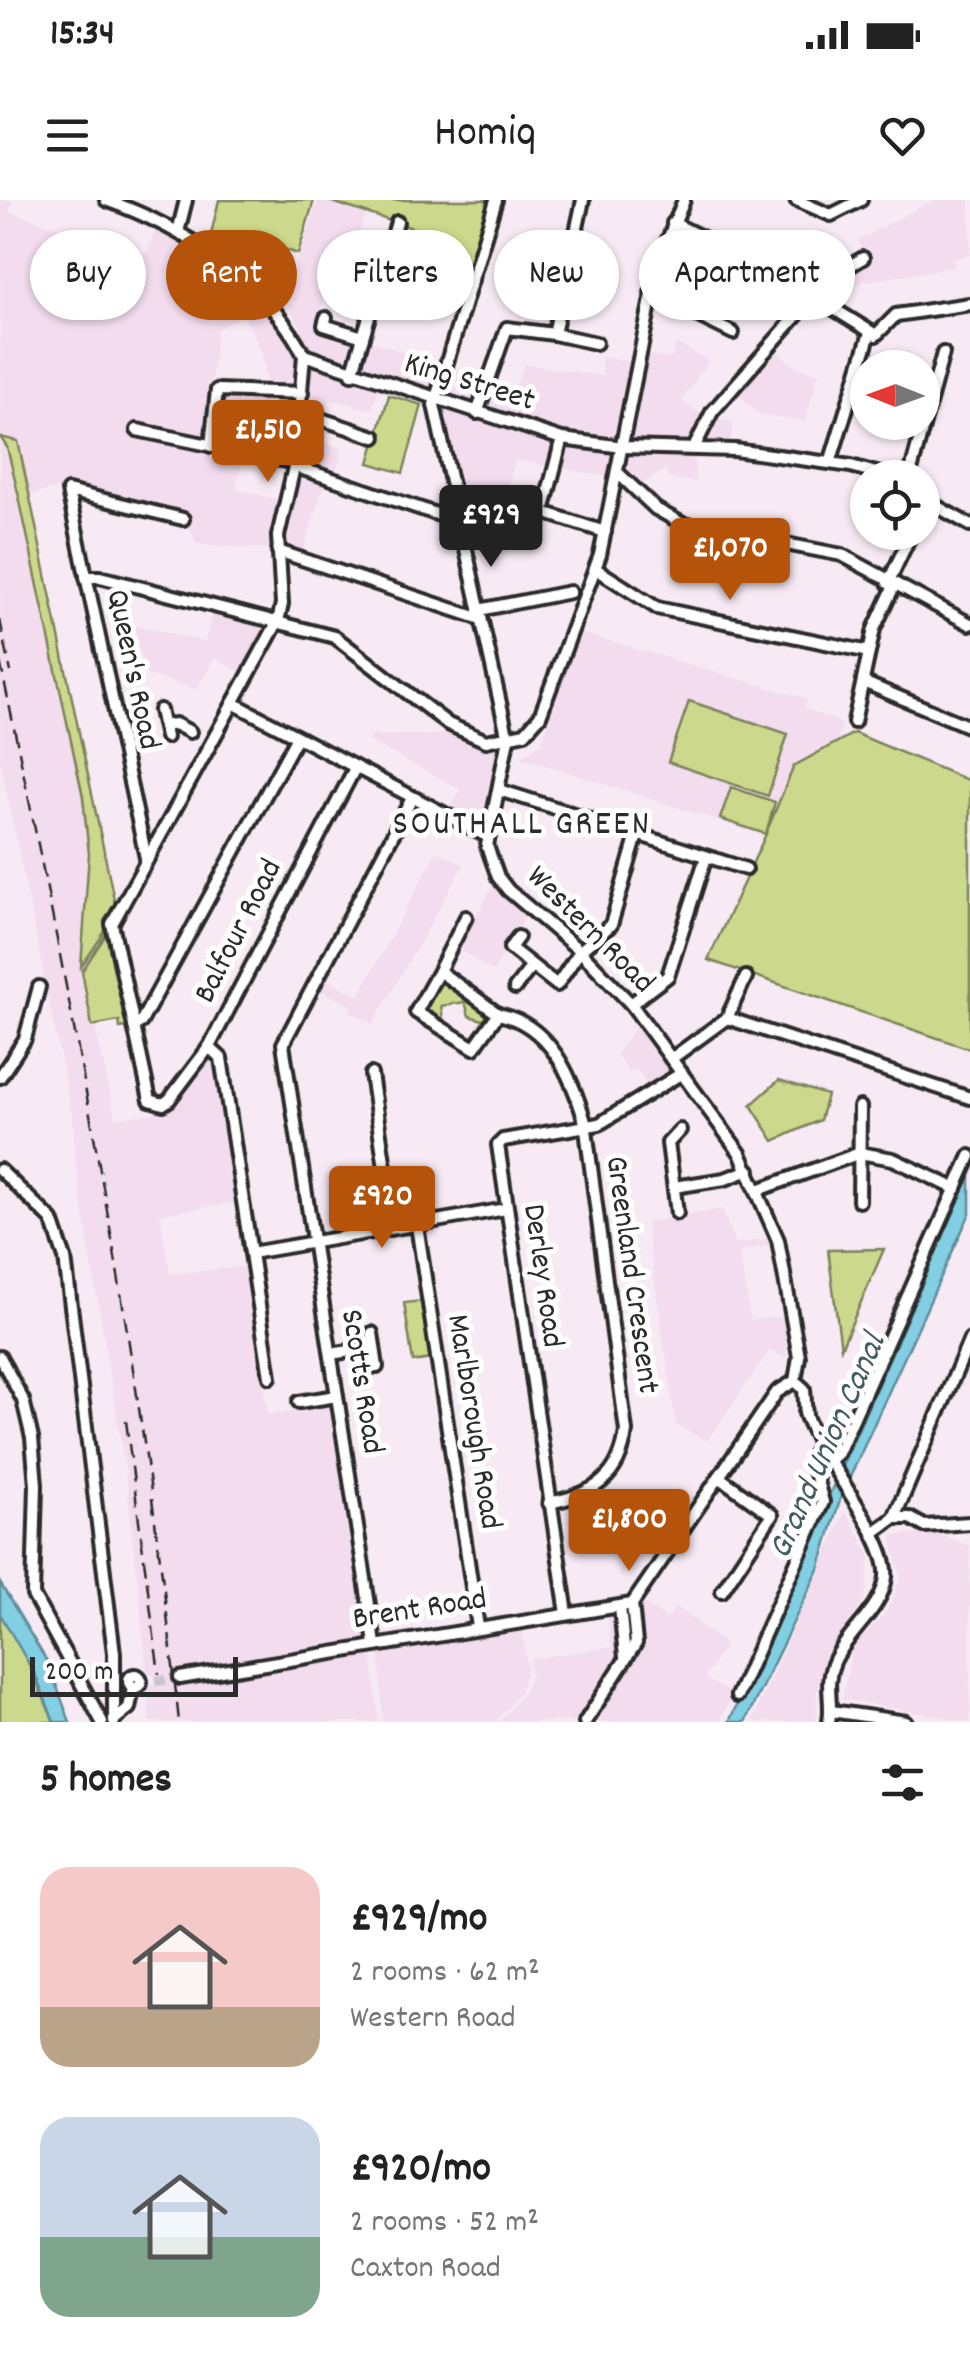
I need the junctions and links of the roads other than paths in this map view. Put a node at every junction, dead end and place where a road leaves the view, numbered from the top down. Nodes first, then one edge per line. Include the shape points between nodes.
1 (106, 200) edge
2 (186, 200) edge
3 (496, 200) edge
4 (582, 200) edge
5 (684, 200) edge
6 (796, 200) edge
7 (861, 200) edge
8 (397, 222) dead end
9 (674, 223) junction
10 (174, 230) edge
11 (178, 230) edge
12 (672, 230) edge
13 (687, 230) edge
14 (864, 258) dead end
15 (855, 263) edge
16 (970, 304) edge
17 (282, 320) edge
18 (326, 320) edge
19 (646, 320) edge
20 (708, 320) edge
21 (802, 320) edge
22 (853, 320) edge
23 (733, 332) dead end
24 (875, 333) junction
25 (554, 334) junction
26 (363, 337) junction
27 (596, 343) dead end
28 (943, 353) dead end
29 (304, 355) junction
30 (352, 374) junction
31 (302, 392) junction
32 (436, 400) junction
33 (300, 412) junction
34 (477, 413) junction
35 (137, 430) dead end
36 (375, 437) dead end
37 (562, 439) junction
38 (211, 446) junction
39 (622, 447) junction
40 (694, 448) junction
41 (914, 460) edge
42 (830, 463) junction
43 (294, 465) junction
44 (850, 468) edge
45 (618, 473) junction
46 (636, 489) junction
47 (614, 490) junction
48 (940, 509) edge
49 (183, 519) dead end
50 (968, 519) edge
51 (460, 522) junction
52 (605, 532) junction
53 (905, 550) edge
54 (278, 551) junction
55 (596, 568) junction
56 (86, 577) junction
57 (891, 585) junction
58 (570, 592) dead end
59 (480, 614) junction
60 (278, 621) junction
61 (970, 624) edge
62 (869, 652) junction
63 (862, 682) junction
64 (234, 703) junction
65 (160, 710) dead end
66 (854, 722) dead end
67 (970, 727) edge
68 (190, 732) dead end
69 (296, 739) junction
70 (508, 739) junction
71 (354, 770) junction
72 (499, 790) junction
73 (411, 800) junction
74 (637, 835) junction
75 (487, 836) junction
76 (706, 857) junction
77 (146, 859) junction
78 (746, 869) dead end
79 (466, 918) dead end
80 (518, 937) dead end
81 (580, 950) junction
82 (532, 966) junction
83 (439, 971) junction
84 (746, 977) dead end
85 (40, 987) dead end
86 (516, 988) dead end
87 (631, 1004) junction
88 (498, 1014) junction
89 (726, 1018) junction
90 (134, 1026) junction
91 (209, 1047) junction
92 (671, 1060) junction
93 (682, 1073) junction
94 (371, 1074) dead end
95 (0, 1077) edge
96 (970, 1098) edge
97 (860, 1107) dead end
98 (584, 1127) junction
99 (680, 1130) dead end
100 (860, 1153) junction
101 (970, 1156) edge
102 (0, 1170) edge
103 (749, 1170) junction
104 (674, 1187) junction
105 (956, 1189) junction
106 (758, 1190) junction
107 (859, 1201) dead end
108 (506, 1210) junction
109 (677, 1213) dead end
110 (417, 1224) junction
111 (394, 1228) junction
112 (314, 1242) junction
113 (251, 1253) junction
114 (372, 1333) dead end
115 (970, 1339) edge
116 (374, 1348) junction
117 (331, 1354) junction
118 (0, 1357) edge
119 (377, 1367) dead end
120 (270, 1377) dead end
121 (795, 1381) junction
122 (337, 1396) junction
123 (298, 1402) dead end
124 (818, 1448) junction
125 (830, 1468) junction
126 (719, 1477) junction
127 (549, 1503) junction
128 (894, 1518) junction
129 (970, 1523) edge
130 (873, 1533) junction
131 (722, 1591) dead end
132 (626, 1605) junction
133 (567, 1614) junction
134 (478, 1627) junction
135 (112, 1643) junction
136 (375, 1644) junction
137 (180, 1678) tunnel mouth
138 (156, 1681) tunnel mouth
139 (135, 1682) junction
140 (737, 1696) dead end
141 (830, 1716) edge
142 (110, 1721) edge
143 (585, 1722) edge
144 (906, 1722) edge

1 - 10 street
2 - 11 street
3 - 32 street
4 - 25 street
5 - 9 street
6 - 7 street via 831,215
8 - 26 street
9 - 12 street
9 - 13 street
14 - 15 street
16 - 24 street via 896,315
17 - 29 street
18 - 26 street via 324,326
19 - 39 street
20 - 23 street
21 - 40 street via 712,412
22 - 24 street
24 - 42 street
25 - 27 street
25 - 34 street via 507,328
26 - 30 street
28 - 41 street
29 - 30 street, King Street
29 - 31 street
30 - 32 street, King Street
31 - 33 street
31 - 38 street via 217,390
32 - 34 street, King Street
32 - 51 street
33 - 36 street
33 - 43 street
34 - 37 street, King Street
35 - 38 street
37 - 39 street, King Street
37 - 52 street via 544,512
38 - 43 street
39 - 40 street, King Street
39 - 45 street
40 - 42 street, King Street
42 - 44 street, King Street
43 - 51 street
43 - 54 street
45 - 46 street
45 - 47 street
46 - 47 street
46 - 57 street via 693,528 834,553
47 - 52 street
48 - 50 street
49 - 56 street, Queen's Road via 68,491
51 - 59 street
52 - 55 street
53 - 57 street
54 - 59 street
54 - 60 street
55 - 62 street via 656,608
55 - 70 street via 536,724
56 - 60 street
56 - 77 street, Queen's Road
57 - 61 street
57 - 62 street
58 - 59 street
59 - 70 street
60 - 64 street
60 - 70 street via 345,642 456,730 486,741
62 - 63 street
63 - 66 street
63 - 67 street
64 - 69 street
64 - 77 street via 206,741
65 - 68 street via 165,732 175,724
69 - 71 street
69 - 90 street
70 - 72 street
71 - 73 street
71 - 91 street, Balfour Road
72 - 74 street
72 - 75 street
73 - 75 street
73 - 112 street, Scotts Road via 283,1044
74 - 76 street
74 - 81 street via 611,925
75 - 81 street, Western Road via 492,863 508,890
76 - 78 street
76 - 87 street via 668,976
77 - 90 street via 112,924
79 - 83 street
80 - 82 street via 510,948
81 - 82 street via 557,985
81 - 87 street, Western Road
82 - 86 street
83 - 88 street
83 - 88 street via 418,1004 421,1019 474,1048
84 - 89 street
85 - 95 street via 25,1039
87 - 92 street, Western Road
88 - 98 street, Greenland Crescent via 529,1025 572,1081
89 - 92 street
89 - 96 street
90 - 91 street, Balfour Road via 146,1093 156,1103 169,1100
91 - 113 street via 221,1058
92 - 93 street, Western Road
93 - 98 street, Derley Road
93 - 103 street, Western Road
94 - 111 street
97 - 100 street
98 - 108 street, Derley Road via 500,1142
98 - 127 street, Greenland Crescent via 626,1431 610,1477 575,1498
99 - 104 street via 668,1143
100 - 105 street via 893,1159
100 - 106 street
100 - 107 street
101 - 105 street
102 - 135 street via 52,1220 65,1258
103 - 104 street
103 - 106 street, Western Road
104 - 109 street
105 - 125 street
106 - 121 street, Western Road via 786,1276 800,1366
108 - 110 street
108 - 127 street, Derley Road
110 - 111 street
110 - 134 street, Marlborough Road
111 - 112 street
112 - 113 street
112 - 117 street, Scotts Road
113 - 120 street
114 - 116 street
115 - 128 street
116 - 117 street
116 - 119 street
117 - 122 street, Scotts Road
118 - 142 street via 23,1400 32,1438 33,1596
121 - 124 street, Western Road via 804,1389
121 - 126 street via 777,1392
122 - 123 street
122 - 136 street, Scotts Road
124 - 125 street, Western Road
124 - 140 street via 812,1460 823,1502
125 - 130 street, Western Road
126 - 131 street via 772,1516
126 - 132 street
127 - 133 street, Derley Road
128 - 129 street via 924,1526
128 - 130 street
130 - 141 street, Western Road via 886,1580 833,1664 826,1689
132 - 133 street, Brent Road
132 - 143 street via 638,1635
133 - 134 street, Brent Road
134 - 136 street, Brent Road
135 - 139 street
135 - 142 street
136 - 137 street, Brent Road
138 - 139 street
139 - 142 street via 130,1708
141 - 144 street

